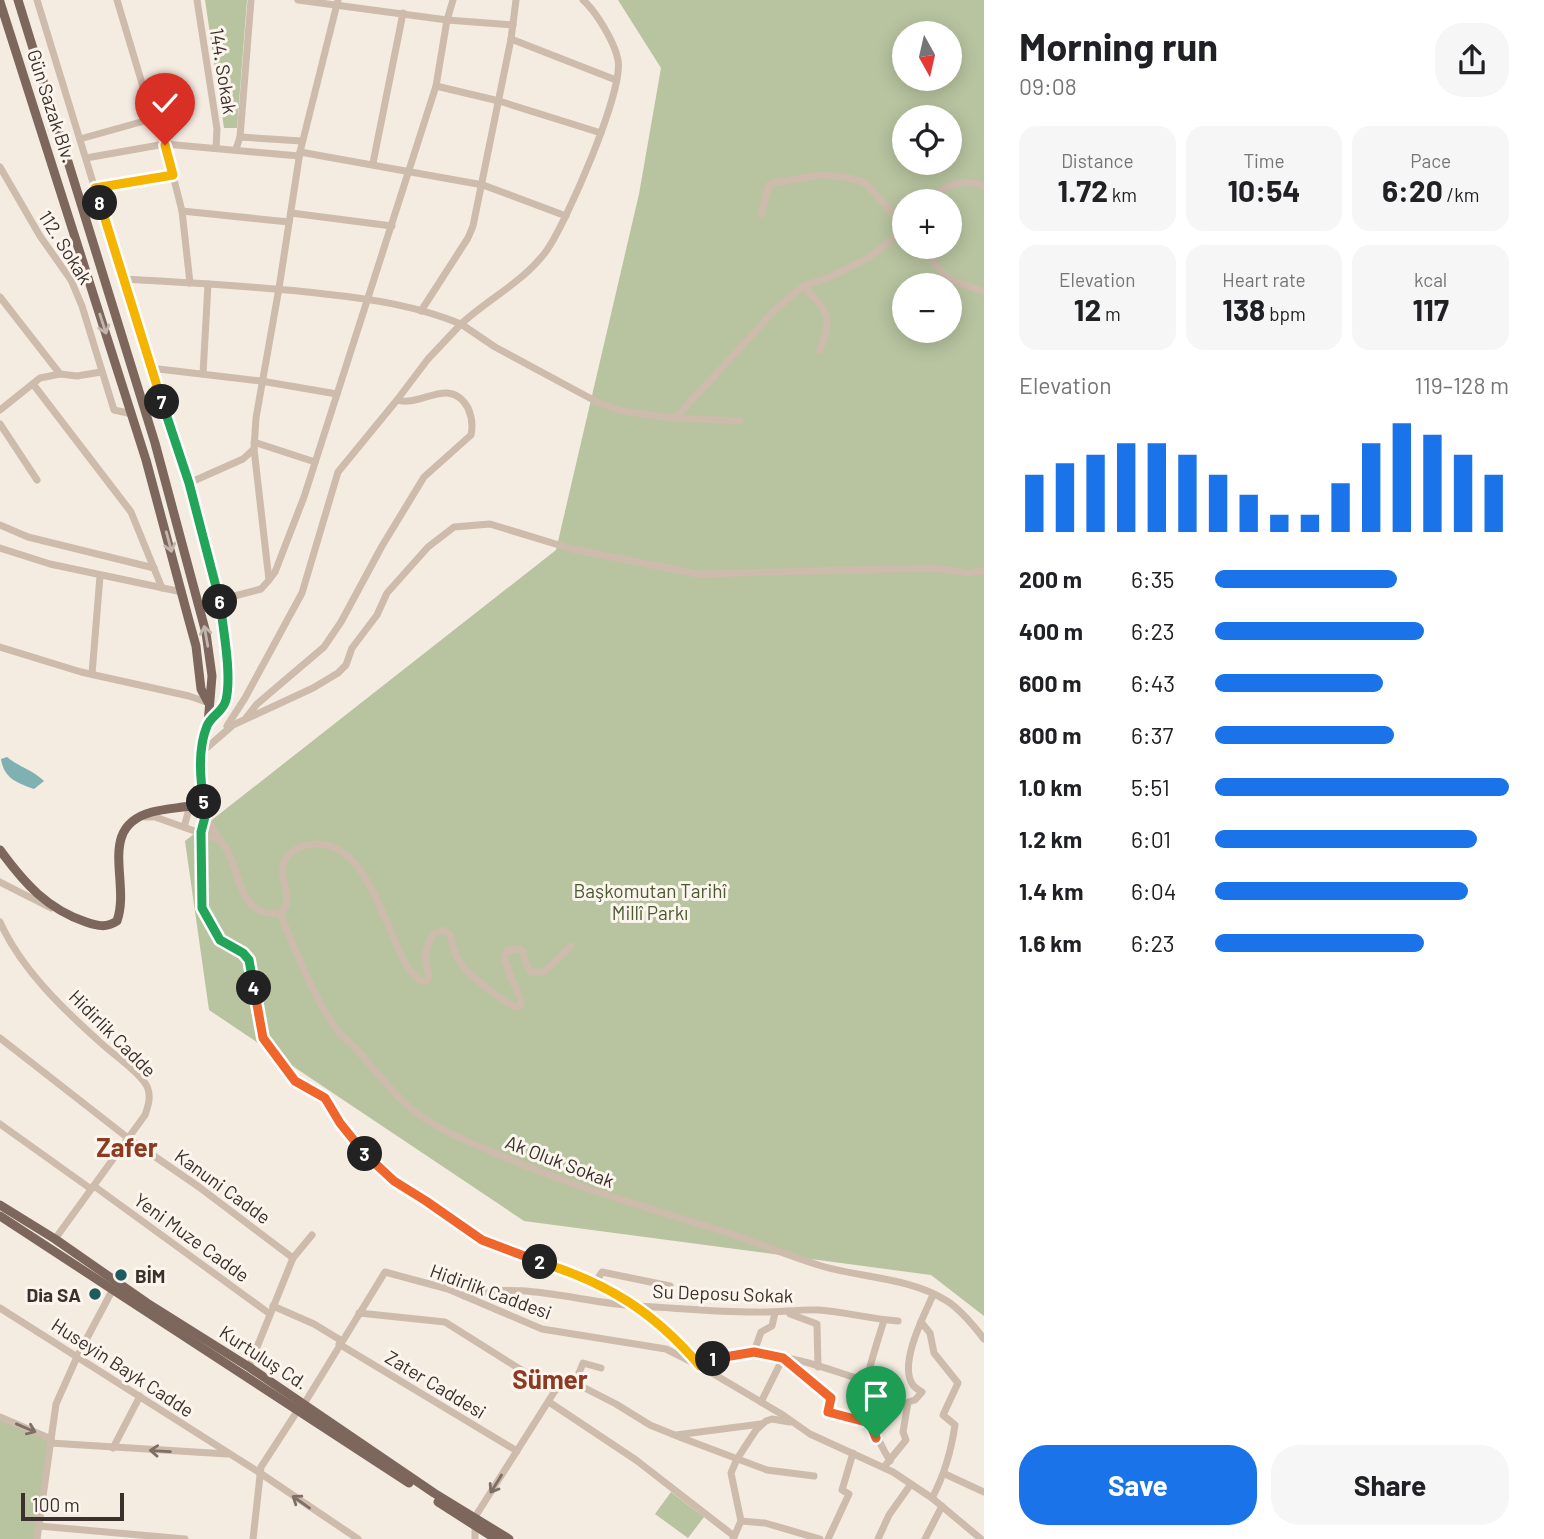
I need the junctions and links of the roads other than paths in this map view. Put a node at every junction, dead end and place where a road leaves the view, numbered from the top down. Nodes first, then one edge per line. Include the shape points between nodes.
1 (18, 0) edge
2 (37, 0) edge
3 (117, 0) edge
4 (197, 0) edge
5 (251, 0) edge
6 (298, 0) edge
7 (453, 0) edge
8 (516, 0) edge
9 (583, 0) edge
10 (0, 2) edge
11 (338, 3) edge
12 (403, 13) junction
13 (447, 20) junction
14 (513, 25) junction
15 (511, 40) junction
16 (616, 80) junction
17 (436, 86) junction
18 (499, 101) junction
19 (155, 118) junction
20 (601, 133) junction
21 (240, 137) junction
22 (80, 139) junction
23 (302, 141) junction
24 (165, 145) junction
25 (216, 148) junction
26 (236, 149) junction
27 (299, 154) junction
28 (86, 158) junction
29 (373, 163) junction
30 (409, 171) junction
31 (1, 172) edge
32 (173, 175) junction
33 (483, 185) junction
34 (984, 186) edge
35 (95, 188) junction
36 (941, 189) edge
37 (183, 211) junction
38 (892, 211) edge
39 (761, 214) dead end
40 (566, 216) junction
41 (290, 217) junction
42 (392, 226) junction
43 (892, 241) edge
44 (931, 259) edge
45 (123, 279) junction
46 (190, 283) junction
47 (208, 284) junction
48 (803, 286) junction
49 (279, 288) junction
50 (984, 292) edge
51 (0, 297) edge
52 (366, 299) junction
53 (421, 310) junction
54 (461, 324) junction
55 (820, 350) dead end
56 (150, 368) junction
57 (101, 372) junction
58 (60, 374) junction
59 (203, 374) junction
60 (261, 382) junction
61 (33, 384) junction
62 (337, 394) junction
63 (397, 400) junction
64 (0, 410) edge
65 (132, 414) junction
66 (672, 418) junction
67 (740, 421) dead end
68 (0, 424) edge
69 (254, 446) junction
70 (315, 462) junction
71 (37, 480) dead end
72 (189, 483) junction
73 (0, 526) edge
74 (0, 548) edge
75 (154, 568) junction
76 (984, 571) edge
77 (100, 576) junction
78 (269, 580) junction
79 (162, 588) junction
80 (182, 592) junction
81 (219, 600) junction
82 (0, 648) edge
83 (92, 674) junction
84 (209, 704) junction
85 (246, 718) junction
86 (208, 724) junction
87 (223, 733) junction
88 (202, 751) junction
89 (201, 784) junction
90 (190, 806) junction
91 (206, 813) junction
92 (141, 817) junction
93 (184, 827) junction
94 (201, 832) junction
95 (222, 841) junction
96 (0, 850) edge
97 (0, 882) edge
98 (279, 913) junction
99 (65, 914) junction
100 (0, 922) edge
101 (571, 946) dead end
102 (0, 1038) edge
103 (0, 1124) edge
104 (128, 1138) junction
105 (93, 1187) junction
106 (0, 1205) edge
107 (0, 1216) edge
108 (312, 1235) dead end
109 (55, 1240) junction
110 (293, 1258) junction
111 (595, 1283) junction
112 (670, 1286) dead end
113 (113, 1289) junction
114 (933, 1295) junction
115 (463, 1296) junction
116 (636, 1306) junction
117 (0, 1308) edge
118 (272, 1310) junction
119 (775, 1312) junction
120 (359, 1313) junction
121 (786, 1313) junction
122 (884, 1320) junction
123 (898, 1321) dead end
124 (921, 1322) junction
125 (984, 1339) edge
126 (341, 1342) junction
127 (754, 1352) junction
128 (77, 1357) junction
129 (783, 1358) junction
130 (700, 1366) junction
131 (249, 1367) junction
132 (818, 1367) junction
133 (601, 1368) dead end
134 (866, 1381) junction
135 (575, 1383) junction
136 (555, 1391) junction
137 (140, 1396) junction
138 (548, 1402) junction
139 (761, 1402) junction
140 (301, 1407) junction
141 (0, 1417) edge
142 (794, 1423) junction
143 (870, 1423) junction
144 (762, 1424) junction
145 (674, 1435) junction
146 (51, 1441) junction
147 (113, 1448) junction
148 (517, 1451) junction
149 (853, 1453) junction
150 (228, 1454) junction
151 (737, 1460) junction
152 (887, 1464) junction
153 (260, 1473) junction
154 (945, 1474) junction
155 (814, 1476) dead end
156 (911, 1484) junction
157 (984, 1492) edge
158 (932, 1498) junction
159 (942, 1506) junction
160 (474, 1521) junction
161 (741, 1521) junction
162 (39, 1526) junction
163 (493, 1536) edge
164 (734, 1537) edge
165 (37, 1539) edge
166 (185, 1539) edge
167 (253, 1539) edge
168 (358, 1539) edge
169 (475, 1539) edge
170 (509, 1539) edge
171 (820, 1539) edge
172 (828, 1539) edge
173 (878, 1539) edge
174 (925, 1539) edge
175 (981, 1539) edge

84 -> 1 main road, Gün Sazak Blv. via 212,676 195,586 156,443
2 - 22 street
3 - 19 street
4 - 25 street, 144. Sokak via 218,129
5 - 21 street
6 - 11 street
7 - 13 street
8 - 14 street
9 - 16 street via 617,55
10 -> 65 main road, Gün Sazak Blv.
11 - 12 street
11 - 23 street
12 - 13 street
12 - 29 street
13 - 14 street
13 - 17 street
14 - 15 street
15 - 16 street
15 - 18 street
16 - 20 street
17 - 18 street
17 - 30 street
18 - 20 street
18 - 33 street
19 - 22 street
19 - 24 street
20 - 40 street
21 - 23 street
21 - 26 street
22 - 28 street
23 - 27 street
24 - 25 street
24 - 28 street
24 - 32 street
25 - 26 street
26 - 27 street
27 - 29 street
27 - 41 street
28 - 35 street
29 - 30 street
30 - 33 street
30 - 42 street
31 - 57 street, 112. Sokak via 71,280
32 - 35 street
32 - 37 street
33 - 40 street
33 - 53 street via 468,238
34 - 36 street via 966,181
35 - 45 street
37 - 41 street
37 - 46 street
38 - 39 street via 864,182 821,175 769,185
40 - 54 street via 546,251 524,275
41 - 42 street
41 - 49 street
42 - 52 street
43 - 48 street via 869,258
44 - 50 street via 949,279
45 - 46 street
45 - 56 street
46 - 47 street
47 - 49 street
47 - 59 street
48 - 55 street via 826,310 829,320
48 - 66 street
49 - 52 street
49 - 60 street
51 - 58 street
52 - 53 street
52 - 62 street
53 - 54 street
54 - 63 street
54 - 66 street via 599,403
56 - 59 street
56 - 72 street
57 - 58 street
57 - 65 street, 112. Sokak via 114,410
58 - 61 street
59 - 60 street
60 - 62 street
60 - 69 street
61 - 64 street
61 - 75 street via 131,512
62 - 70 street
63 - 85 street via 444,393 456,397 469,410 471,435 424,477 324,647
63 - 87 street via 338,472 302,593
65 -> 80 main road, Gün Sazak Blv.
66 - 67 street
68 - 71 street
69 - 70 street
69 - 72 street via 243,459
69 - 78 street
70 - 78 street
72 - 81 street
73 - 75 street
74 - 77 street
75 - 79 street
76 - 85 street via 933,568 698,574 572,549 490,524 468,524 454,527 428,547 387,593 338,673
77 - 79 street
77 - 83 street
78 - 81 street via 261,589
79 - 80 street
80 - 84 main road, Gün Sazak Blv. via 201,689
81 - 86 street via 227,697
82 - 83 street
83 - 84 street
84 - 86 main road, Gün Sazak Blv.
85 - 87 street
86 - 88 main road, Gün Sazak Blv.
87 - 88 street
88 - 89 main road, Gün Sazak Blv.
89 - 90 main road
89 - 91 street
90 - 91 street
90 - 92 main road
90 - 93 street
91 - 94 street
91 - 95 street
92 - 93 street
92 - 99 main road via 124,828 121,838 122,898 117,921 99,926
93 - 94 street
94 - 95 street
94 - 111 street via 202,908 220,940 249,960 263,1038 295,1081 325,1098 347,1133 394,1181 482,1240
95 - 98 street via 248,902 269,914
96 - 99 main road via 29,888
97 - 99 street
98 - 101 street via 288,902 282,879 285,860 308,844 323,844 358,868 409,969 420,981 428,980 430,974 425,956 431,938 444,930 451,936 464,970 506,1003 519,1007 505,963 508,950 521,949 531,972 544,972
98 - 114 street, Ak Oluk Sokak via 338,1032 422,1117 530,1169 617,1200 782,1254 894,1280
100 - 104 street, Hidirlik Cadde via 30,970 85,1029 145,1083 149,1091 145,1115
102 - 104 street, Kanuni Cadde
103 - 105 street, Yeni Muze Cadde
104 - 105 street, Hidirlik Cadde
104 - 110 street, Kanuni Cadde
105 - 109 street, Hidirlik Cadde
105 - 118 street, Yeni Muze Cadde
106 - 109 main road, Kurtuluş Cd.
107 - 113 main road, Kurtuluş Cd.
108 - 110 street
109 - 131 main road, Kurtuluş Cd.
110 - 118 street
111 - 112 street via 602,1272
111 - 116 street
113 - 128 street
113 - 140 main road, Kurtuluş Cd.
114 - 124 street
114 - 125 street, Ak Oluk Sokak via 947,1301
115 - 116 street, Su Deposu Sokak via 501,1290
115 - 120 street, Hidirlik Caddesi via 386,1272
115 - 130 street, Hidirlik Caddesi via 542,1329 666,1349
116 - 119 street, Su Deposu Sokak
116 - 130 street via 675,1336
117 - 128 street, Huseyin Bayk Cadde
118 - 126 street, Zater Caddesi via 314,1324
118 - 131 street
119 - 121 street, Su Deposu Sokak
119 - 127 street via 772,1326 761,1332
120 - 126 street, Hidirlik Caddesi
120 - 136 street via 445,1322
121 - 122 street, Su Deposu Sokak via 818,1310
121 - 132 street via 817,1324
122 - 123 street, Su Deposu Sokak
122 - 134 street
124 - 152 street via 910,1355 910,1376 922,1392 908,1402 906,1440
124 - 154 street via 930,1334 934,1353 958,1383 943,1415 955,1425
126 - 140 street, Hidirlik Caddesi
126 - 148 street, Zater Caddesi
127 - 129 street
127 - 130 street via 713,1359
128 - 137 street, Huseyin Bayk Cadde
128 - 146 street via 56,1404
129 - 132 street
129 - 139 street
129 - 143 street via 831,1398 828,1412
130 - 139 street, Hidirlik Caddesi
131 - 140 main road, Kurtuluş Cd.
132 - 134 street
133 - 135 street via 583,1363
134 - 143 street
135 - 136 street via 558,1386
135 - 145 street
136 - 138 street
137 - 147 street
137 - 150 street, Huseyin Bayk Cadde
138 - 148 street
138 - 164 street via 636,1460
139 - 142 street, Hidirlik Caddesi
140 - 153 street, Hidirlik Caddesi
140 - 160 main road, Kurtuluş Cd.
141 -> 146 street
142 - 144 street via 772,1419
142 - 149 street, Hidirlik Caddesi
143 - 152 street
144 - 145 street
144 - 151 street
145 - 151 street
146 - 147 street
146 - 162 street
150 -> 147 street
148 -> 160 street
149 - 152 street, Hidirlik Caddesi
149 - 172 street via 842,1490 849,1494
150 - 153 street, Huseyin Bayk Cadde
151 - 155 street
151 - 161 street via 731,1473
152 - 156 street, Hidirlik Caddesi
153 - 167 street
168 -> 153 street, Huseyin Bayk Cadde
154 - 157 street
154 - 158 street
156 - 158 street, Hidirlik Caddesi
156 - 173 street
158 - 159 street, Hidirlik Caddesi
159 - 174 street
159 - 175 street, Hidirlik Caddesi
160 - 163 main road, Kurtuluş Cd.
160 - 169 street
161 - 164 street
161 - 171 street
162 - 165 street
162 - 166 street
163 - 170 main road, Kurtuluş Cd.

